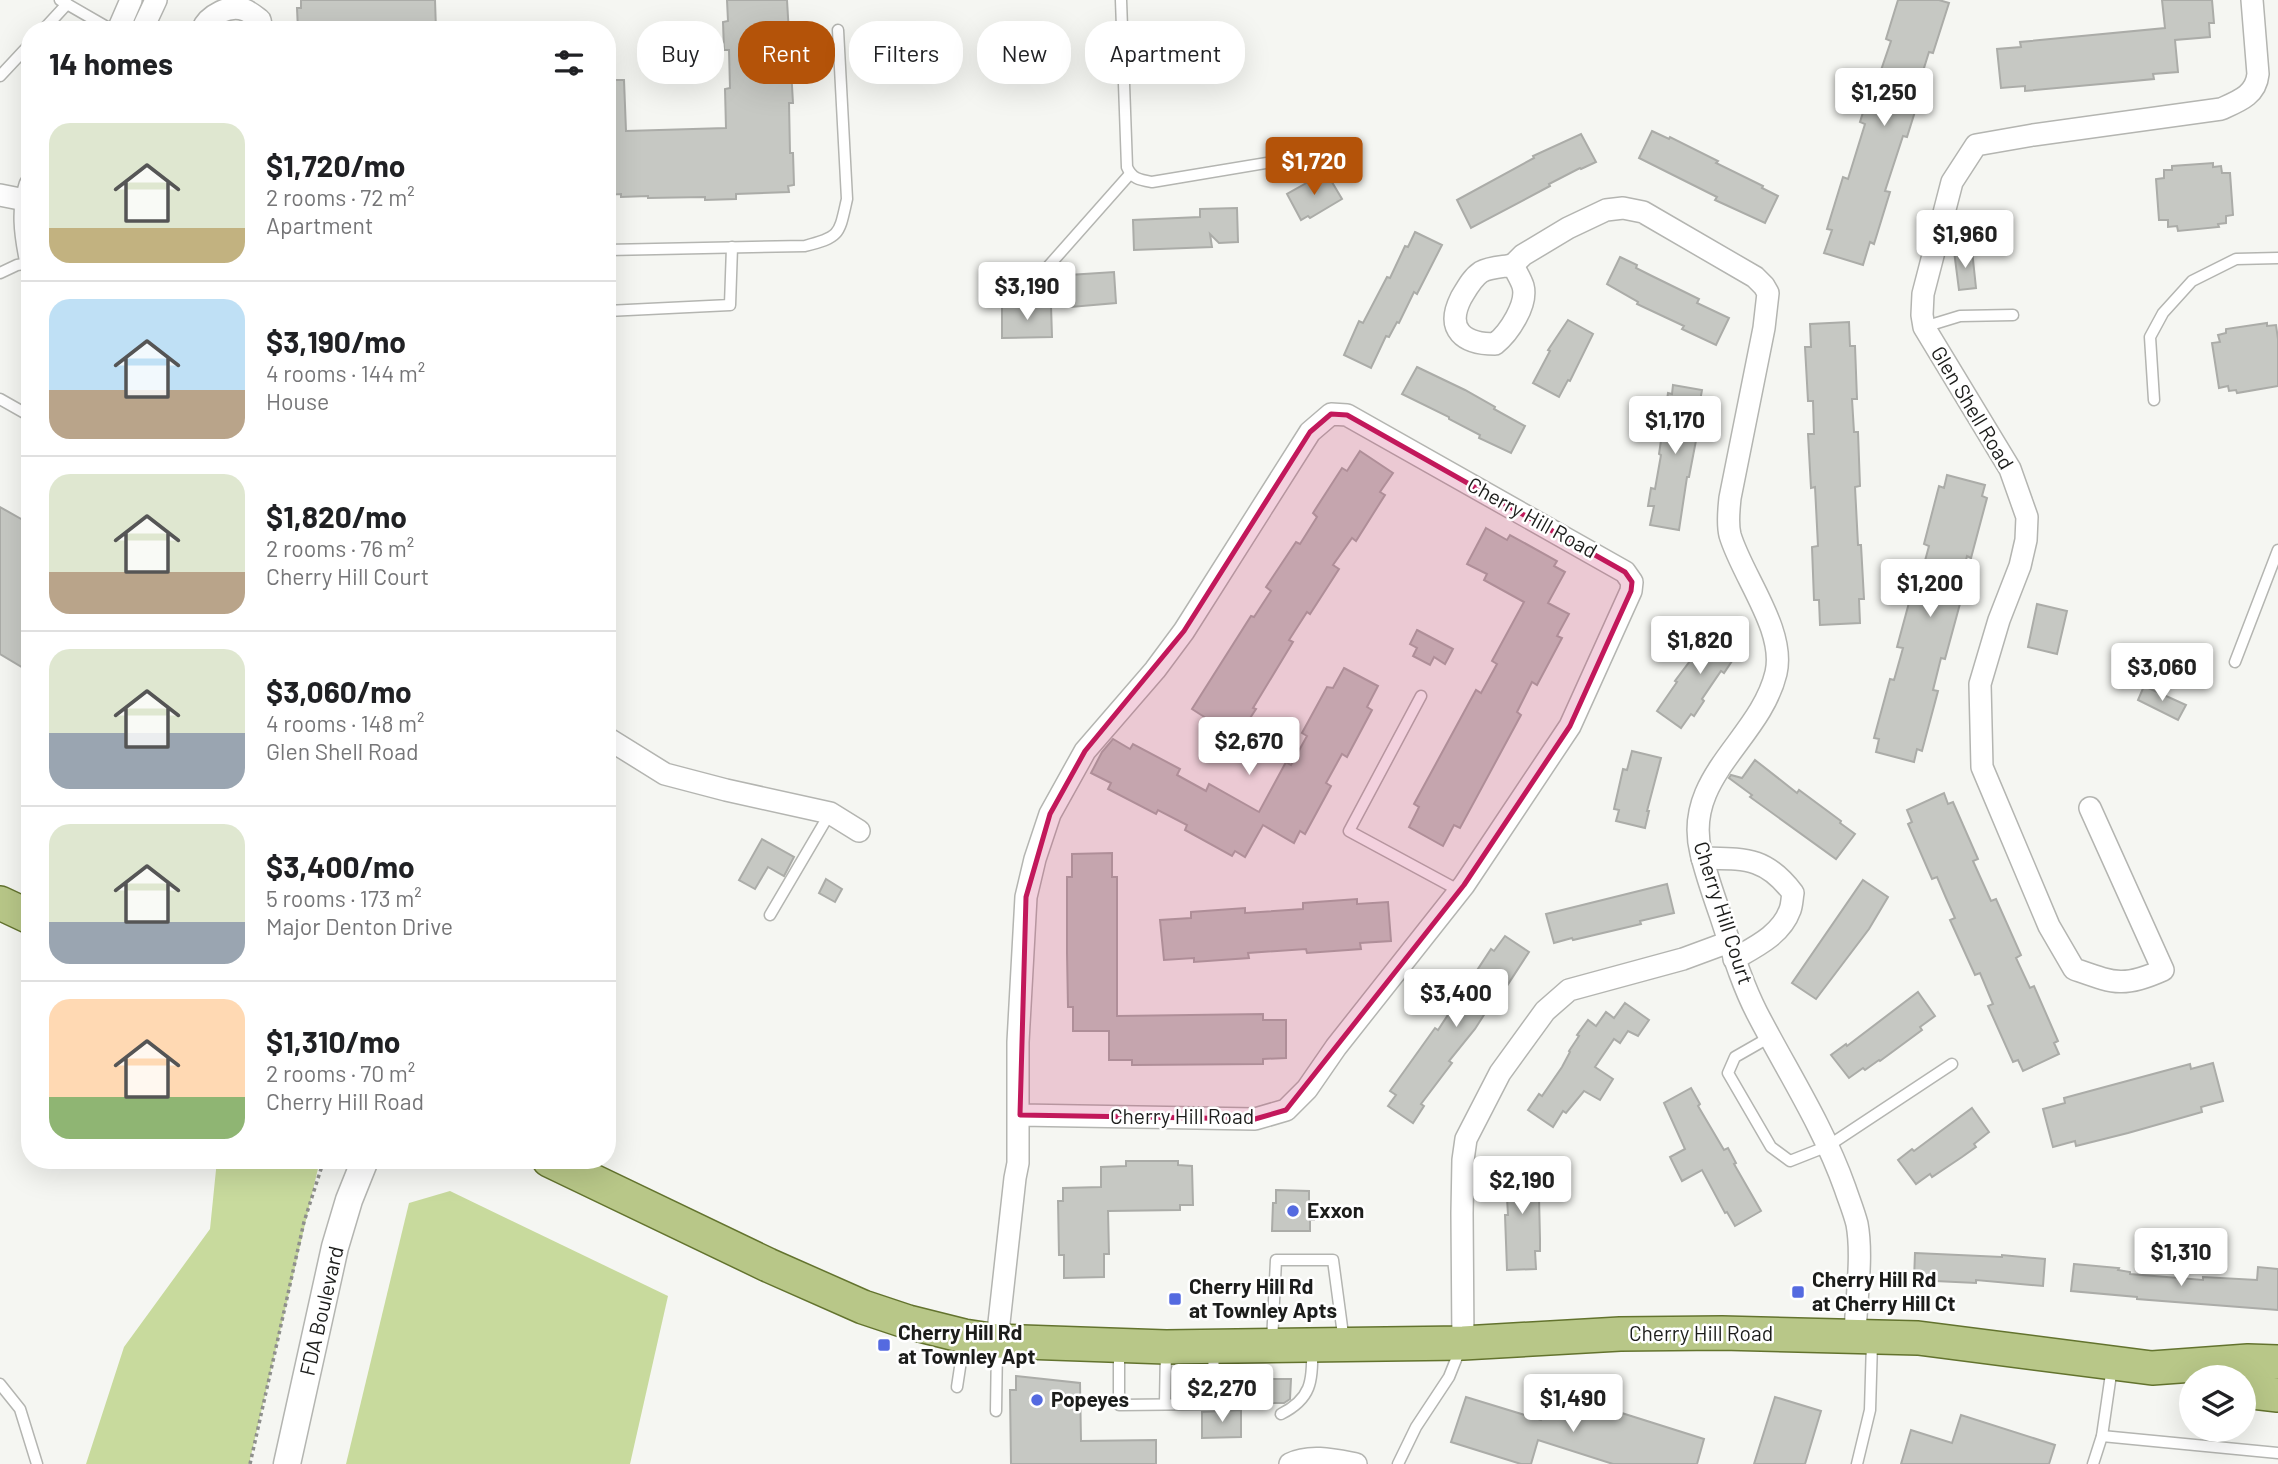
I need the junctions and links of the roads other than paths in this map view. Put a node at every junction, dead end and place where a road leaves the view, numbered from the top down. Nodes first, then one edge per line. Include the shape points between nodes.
1 (131, 0) edge
2 (156, 0) edge
3 (1121, 0) edge
4 (2252, 0) edge
5 (64, 2) edge
6 (245, 4) edge
7 (50, 21) edge
8 (97, 21) edge
9 (122, 21) edge
10 (146, 21) edge
11 (207, 21) edge
12 (260, 21) edge
13 (838, 30) dead end
14 (21, 54) edge
15 (0, 76) edge
16 (1303, 157) dead end
17 (1130, 174) junction
18 (21, 193) edge
19 (0, 195) edge
20 (732, 247) junction
21 (616, 250) edge
22 (2278, 258) edge
23 (21, 263) edge
24 (1513, 265) dead end
25 (0, 273) edge
26 (1030, 287) dead end
27 (616, 311) edge
28 (2012, 314) dead end
29 (1924, 327) junction
30 (0, 399) edge
31 (2154, 400) dead end
32 (21, 411) edge
33 (2278, 550) edge
34 (2235, 662) dead end
35 (1421, 696) dead end
36 (616, 744) edge
37 (2090, 808) dead end
38 (830, 813) junction
39 (859, 831) dead end
40 (1702, 858) junction
41 (1460, 891) junction
42 (0, 903) edge
43 (21, 913) edge
44 (770, 915) dead end
45 (1732, 951) junction
46 (1770, 1037) junction
47 (1952, 1064) dead end
48 (1020, 1115) junction
49 (1828, 1146) junction
50 (361, 1169) edge
51 (568, 1169) edge
52 (1864, 1335) junction
53 (964, 1336) junction
54 (997, 1341) junction
55 (1463, 1343) junction
56 (1329, 1345) junction
57 (1119, 1346) junction
58 (1272, 1346) junction
59 (1166, 1347) junction
60 (1213, 1347) junction
61 (2278, 1362) edge
62 (2112, 1364) junction
63 (2152, 1368) junction
64 (2179, 1378) edge
65 (0, 1384) edge
66 (957, 1387) dead end
67 (2256, 1392) edge
68 (2278, 1395) edge
69 (1165, 1404) junction
70 (996, 1411) dead end
71 (1281, 1414) dead end
72 (2102, 1436) junction
73 (2278, 1453) edge
74 (37, 1464) edge
75 (287, 1464) edge
76 (1290, 1464) edge
77 (1356, 1464) edge
78 (1398, 1464) edge
79 (1857, 1464) edge
80 (2093, 1464) edge

1 - 9 street
2 - 10 street
3 - 17 lane
4 - 29 street, Glen Shell Road via 2258,74 2245,99 2221,109 1976,145 1952,182 1923,293
5 - 7 lane
5 - 8 lane
6 - 11 street via 218,11
6 - 12 street
13 - 20 lane via 847,199 841,227 830,240 805,246
14 - 15 lane
16 - 17 lane via 1152,182
17 - 26 lane
18 - 19 street
20 - 21 lane
20 - 27 lane via 730,305
22 - 31 lane via 2236,259 2192,281 2163,313 2150,337
23 - 25 lane
24 - 40 street, Cherry Hill Court via 1568,228 1606,210 1623,208 1643,212 1746,272 1768,293 1730,498 1729,526 1778,647 1778,663 1765,702 1701,800 1697,831
28 - 29 lane via 1960,316
29 - 37 street, Glen Shell Road via 2010,469 2027,517 2020,566 1980,684 1982,767 2049,926 2074,969 2113,983 2141,980 2163,970
30 - 32 lane
33 - 34 lane
35 - 41 lane via 1349,831
36 - 38 street via 665,774
38 - 39 street
38 - 44 lane
40 - 45 street, Cherry Hill Court
40 - 45 street via 1750,860 1774,872 1793,893 1790,910 1776,932 1761,944
41 - 48 street, Cherry Hill Road via 1286,1110 1255,1119
41 - 48 street, Cherry Hill Road via 1570,726 1633,582 1613,564 1407,447 1347,415 1331,414 1310,432 1163,660 1085,751 1050,814 1026,897 1018,1042
42 - 43 main road
45 - 46 street, Cherry Hill Court
45 - 55 street via 1683,959 1569,990 1545,1011 1500,1073 1466,1139
46 - 49 street, Cherry Hill Court
46 - 49 lane via 1735,1057 1728,1073 1771,1147 1781,1156 1790,1161
47 - 49 lane
48 - 54 street, Cherry Hill Road
49 - 52 street, Cherry Hill Court via 1856,1220
50 - 75 street, FDA Boulevard via 335,1247
51 - 53 main road, Cherry Hill Road via 863,1307
52 - 55 main road, Cherry Hill Road via 1620,1334
52 - 62 main road, Cherry Hill Road
52 - 79 lane via 1870,1410
53 - 54 main road, Cherry Hill Road
53 - 66 lane
54 - 57 main road, Cherry Hill Road
54 - 70 lane
55 - 56 main road, Cherry Hill Road
55 - 78 lane via 1449,1377
56 - 58 main road, Cherry Hill Road
56 - 58 lane via 1333,1260 1276,1260
56 - 71 lane via 1307,1393 1296,1407
57 - 59 main road, Cherry Hill Road
57 - 69 lane via 1119,1405
58 - 60 main road, Cherry Hill Road
59 - 60 main road, Cherry Hill Road
59 - 69 lane
60 - 69 lane via 1215,1404
61 - 63 main road, Cherry Hill Road
62 - 63 main road, Cherry Hill Road
62 - 72 lane
63 - 64 main road, Cherry Hill Road
65 - 74 lane via 20,1409
67 - 68 main road
72 - 73 lane
72 - 80 lane
76 - 77 street via 1319,1458

